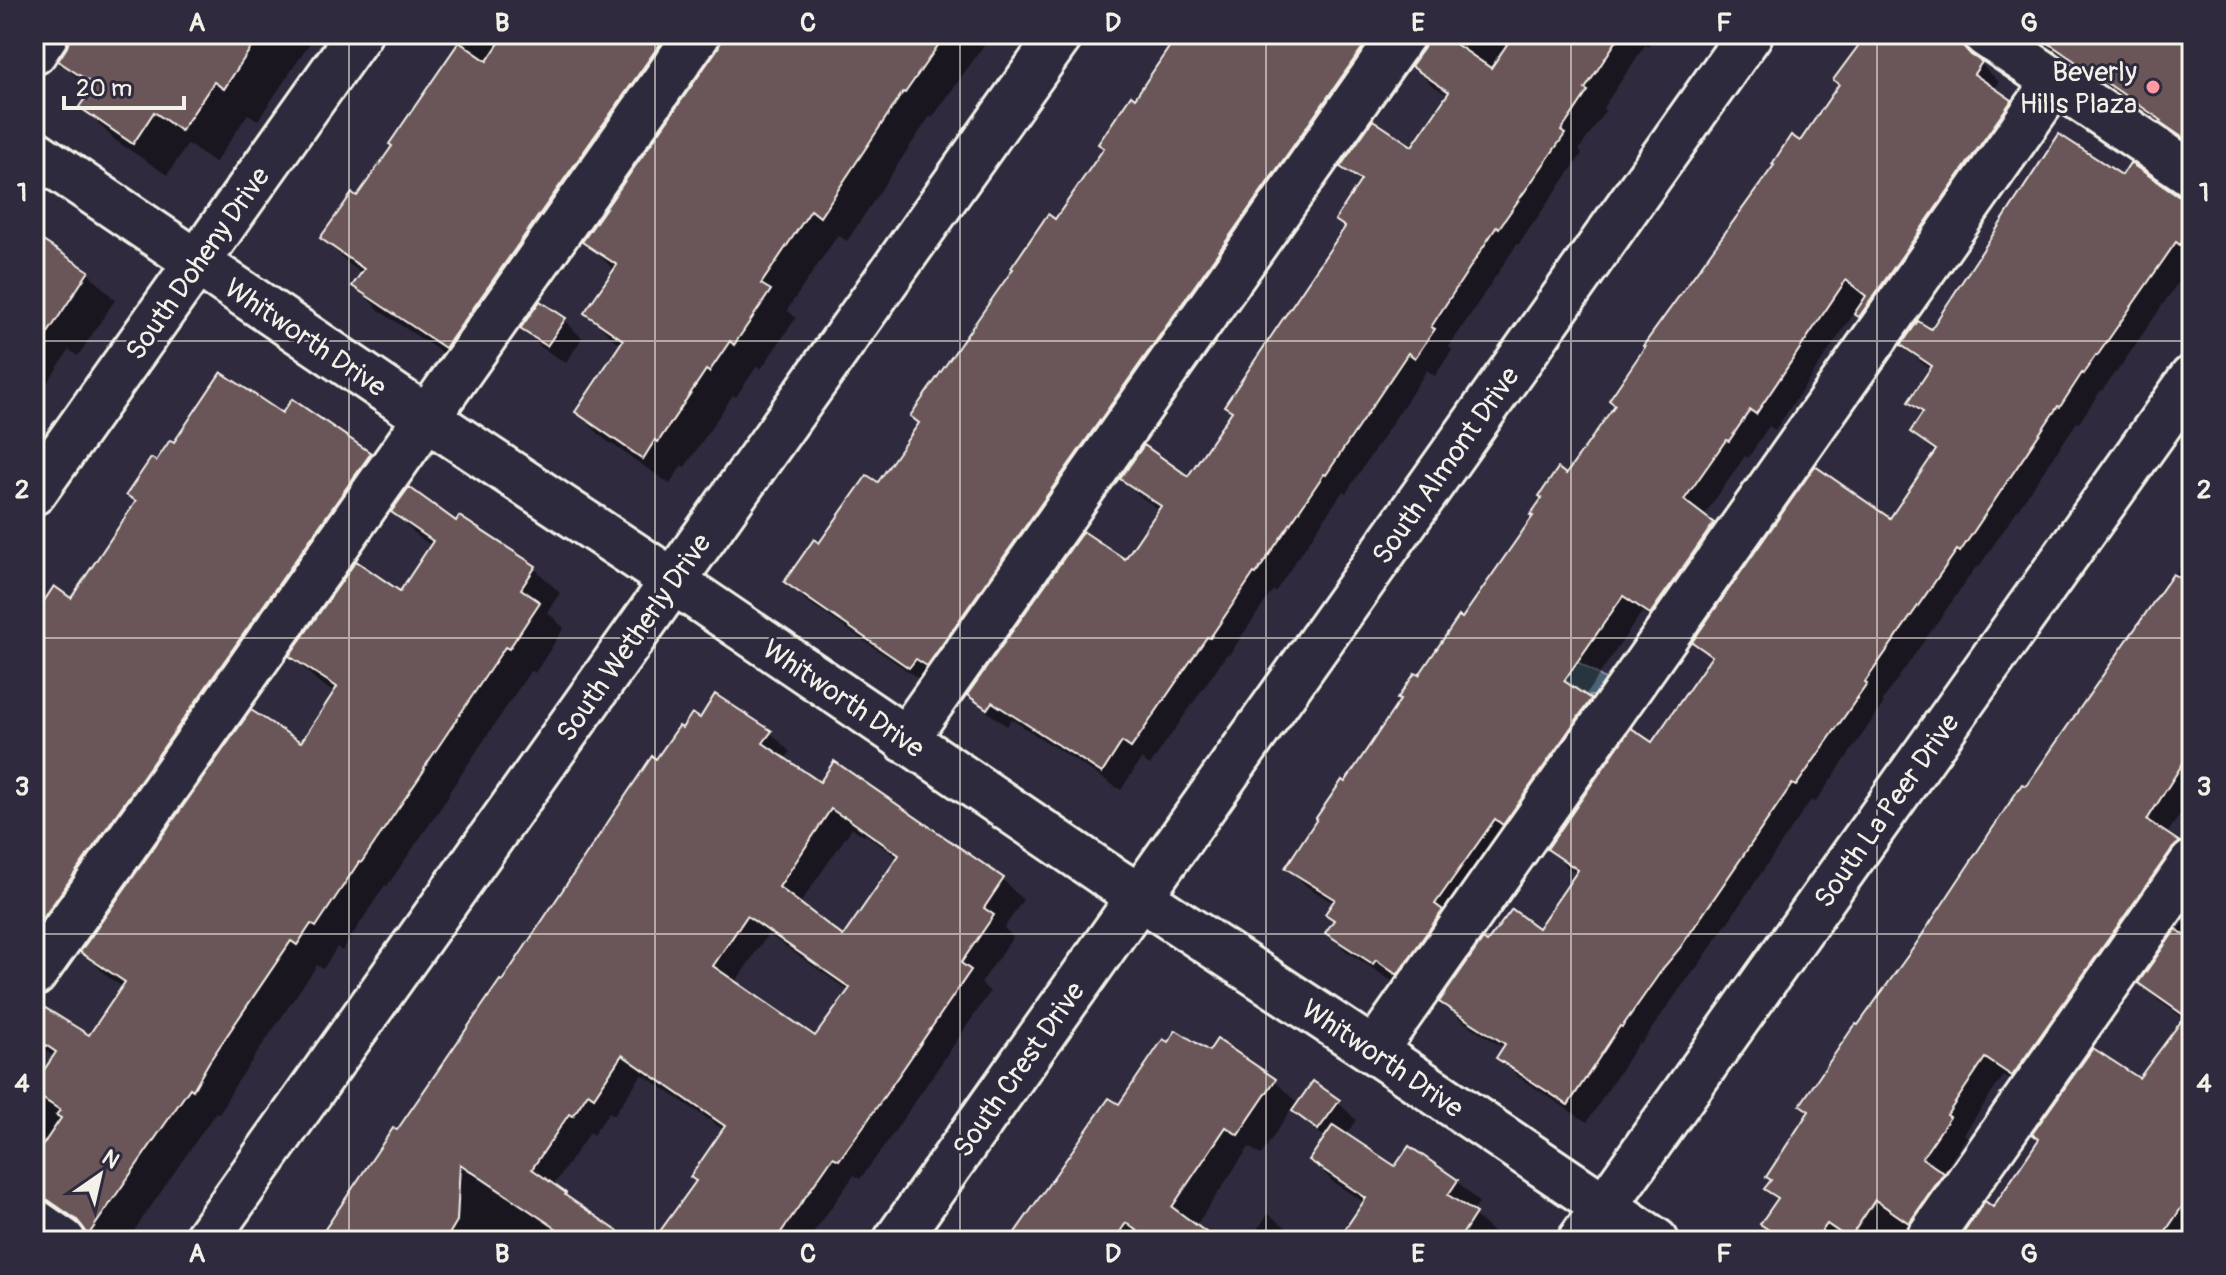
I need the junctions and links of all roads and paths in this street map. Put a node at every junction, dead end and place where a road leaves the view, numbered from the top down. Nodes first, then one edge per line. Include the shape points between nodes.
1 (46, 34) edge
2 (359, 34) edge
3 (698, 34) edge
4 (1061, 34) edge
5 (1403, 34) edge
6 (1750, 34) edge
7 (1985, 34) edge
8 (34, 52) edge
9 (2055, 82) junction
10 (34, 152) edge
11 (2192, 174) edge
12 (196, 263) junction
13 (2192, 378) edge
14 (427, 418) junction
15 (34, 492) edge
16 (673, 581) junction
17 (905, 740) junction
18 (2192, 863) edge
19 (1141, 898) junction
20 (34, 974) edge
21 (1374, 1051) junction
22 (34, 1221) edge
23 (1593, 1224) edge
24 (63, 1241) edge
25 (205, 1241) edge
26 (896, 1241) edge
27 (1656, 1241) edge
28 (1927, 1241) edge

1 - 8 street
2 - 12 street, South Doheny Drive
3 - 14 street
4 - 16 street, South Wetherly Drive
5 - 17 street
6 - 19 street, South Almont Drive
7 - 9 street
9 - 11 street
9 - 21 street
10 - 12 street, Whitworth Drive
12 - 14 street, Whitworth Drive
12 - 15 street, South Doheny Drive
13 - 23 street, South La Peer Drive
14 - 16 street, Whitworth Drive
14 - 20 street
16 - 17 street, Whitworth Drive
16 - 25 street, South Wetherly Drive
17 - 19 street, Whitworth Drive
18 - 28 street
19 - 21 street, Whitworth Drive
19 - 26 street, South Crest Drive
21 - 23 street, Whitworth Drive
22 - 24 street
23 - 27 street, Whitworth Drive

